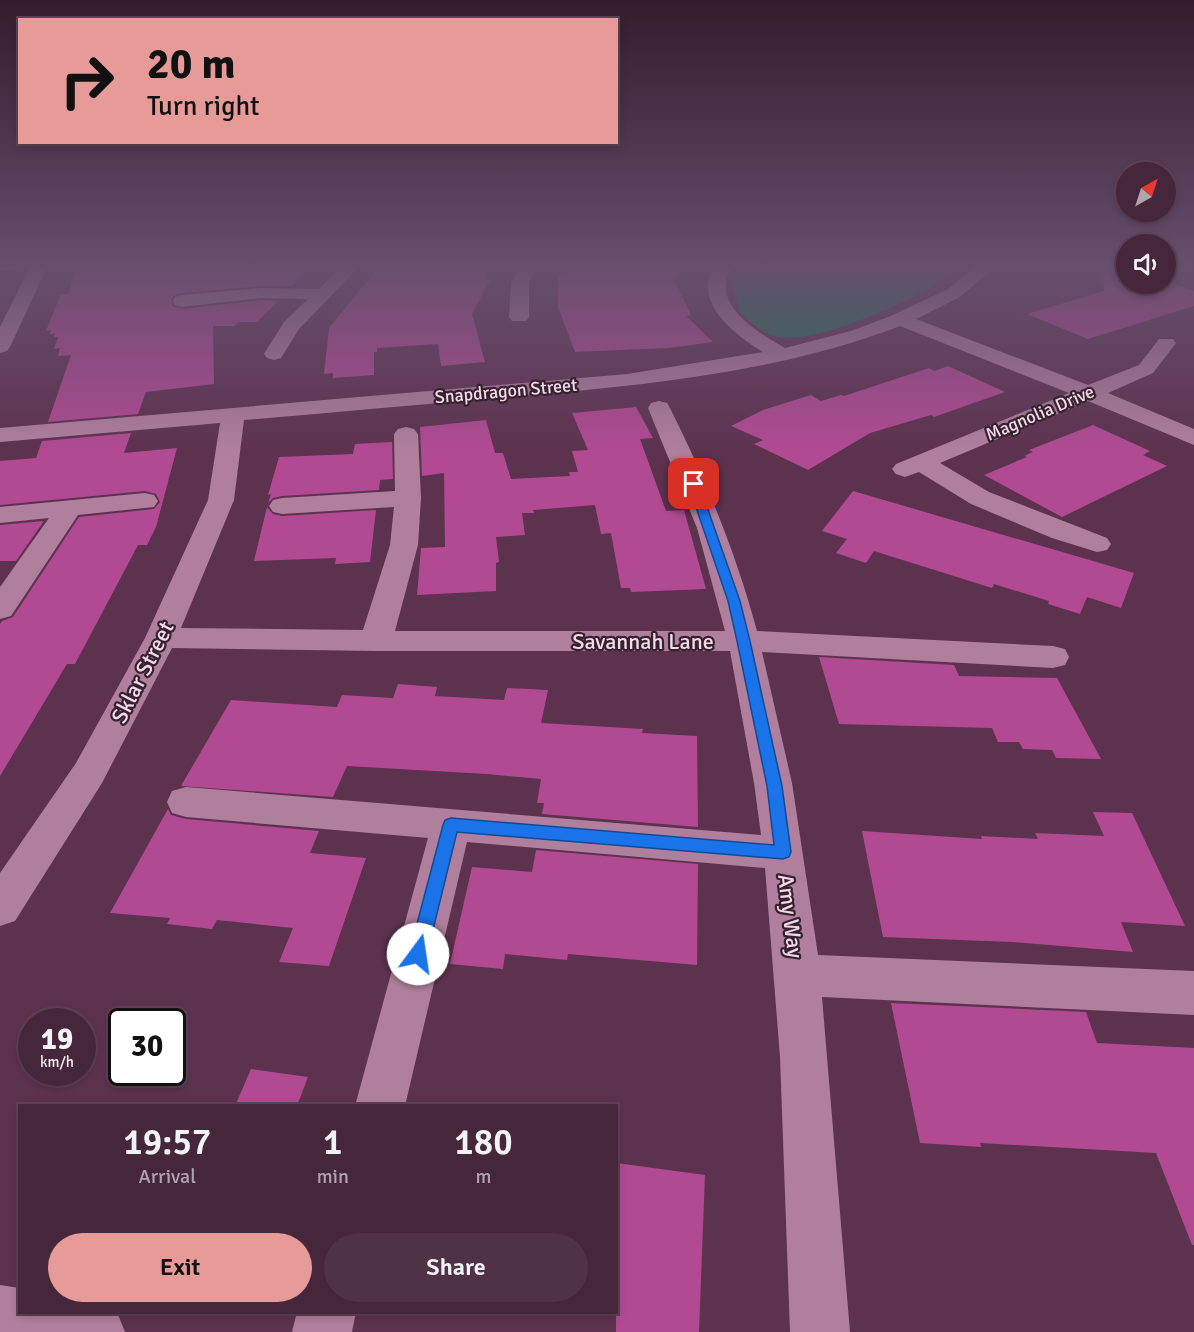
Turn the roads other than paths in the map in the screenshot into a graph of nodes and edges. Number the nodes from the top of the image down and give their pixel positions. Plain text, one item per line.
1 (290, 327) edge
2 (740, 327) edge
3 (879, 327) edge
4 (921, 327) edge
5 (4, 329) edge
6 (1166, 343) dead end
7 (0, 347) edge
8 (274, 354) dead end
9 (782, 355) junction
10 (1089, 393) junction
11 (659, 408) dead end
12 (232, 415) junction
13 (406, 434) dead end
14 (0, 435) edge
15 (1194, 438) edge
16 (408, 498) junction
17 (145, 501) dead end
18 (282, 506) dead end
19 (70, 508) junction
20 (0, 515) edge
21 (1097, 544) dead end
22 (0, 609) edge
23 (161, 638) junction
24 (376, 641) junction
25 (744, 641) junction
26 (1053, 657) dead end
27 (186, 802) dead end
28 (451, 825) junction
29 (783, 852) junction
30 (0, 908) edge
31 (798, 975) junction
32 (1194, 993) edge
33 (381, 1104) edge
34 (0, 1314) edge
35 (326, 1314) edge
36 (95, 1332) edge
37 (322, 1332) edge
38 (820, 1332) edge

1 - 8 street
2 - 9 street
3 - 9 street, Snapdragon Street
4 - 10 street
5 - 7 street
6 - 10 street, Magnolia Drive
9 - 12 street, Snapdragon Street
10 - 15 street
10 - 21 street, Magnolia Drive
11 - 25 street, Amy Way
12 - 14 street, Snapdragon Street
12 - 23 street, Sklar Street
13 - 16 street
16 - 18 street
16 - 24 street
17 - 19 street
19 - 20 street
19 - 22 street
23 - 24 street, Savannah Lane
23 - 30 street, Sklar Street
24 - 25 street, Savannah Lane
25 - 26 street, Savannah Lane
25 - 29 street, Amy Way
27 - 28 street
28 - 29 street
28 - 33 street
29 - 31 street, Amy Way
31 - 32 street, Amy Way
31 - 38 street, Amy Way
34 - 36 street
35 - 37 street

